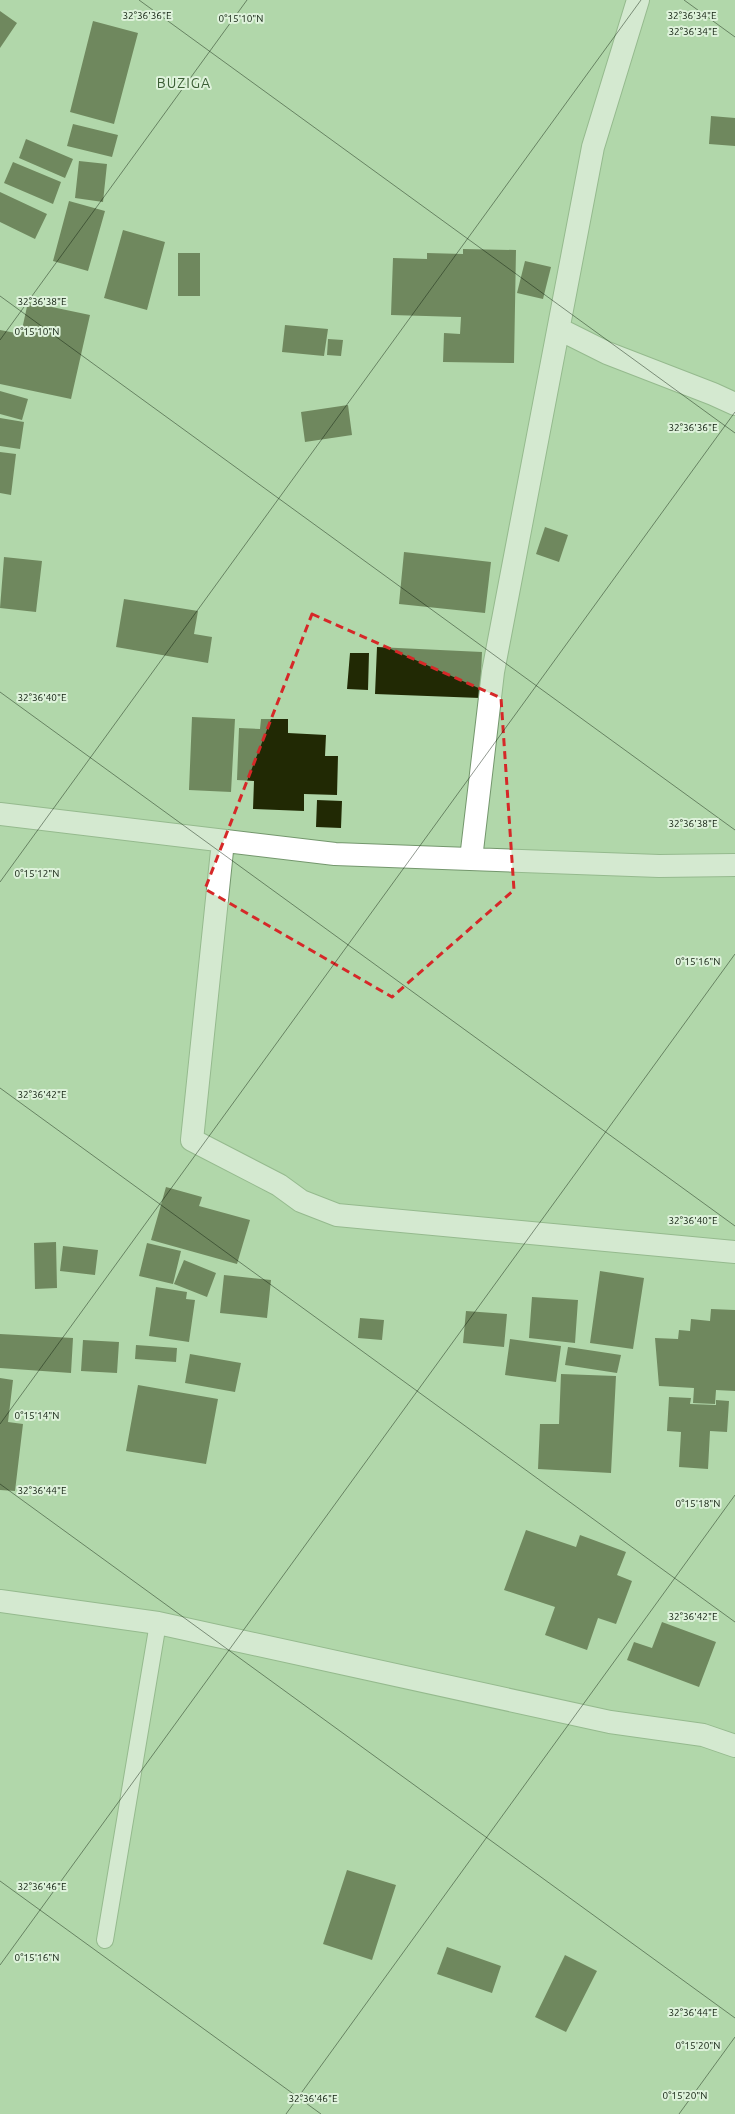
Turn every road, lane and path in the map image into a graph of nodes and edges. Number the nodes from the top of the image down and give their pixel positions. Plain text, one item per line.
1 (638, 0) edge
2 (559, 329) junction
3 (735, 404) edge
4 (0, 814) edge
5 (223, 841) junction
6 (470, 859) junction
7 (735, 865) edge
8 (735, 1252) edge
9 (0, 1601) edge
10 (158, 1623) junction
11 (735, 1746) edge
12 (105, 1940) dead end

1 - 2 street
2 - 3 street
2 - 6 street
4 - 5 street
5 - 6 street
5 - 8 street
6 - 7 street
9 - 10 street
10 - 11 street
10 - 12 lane

